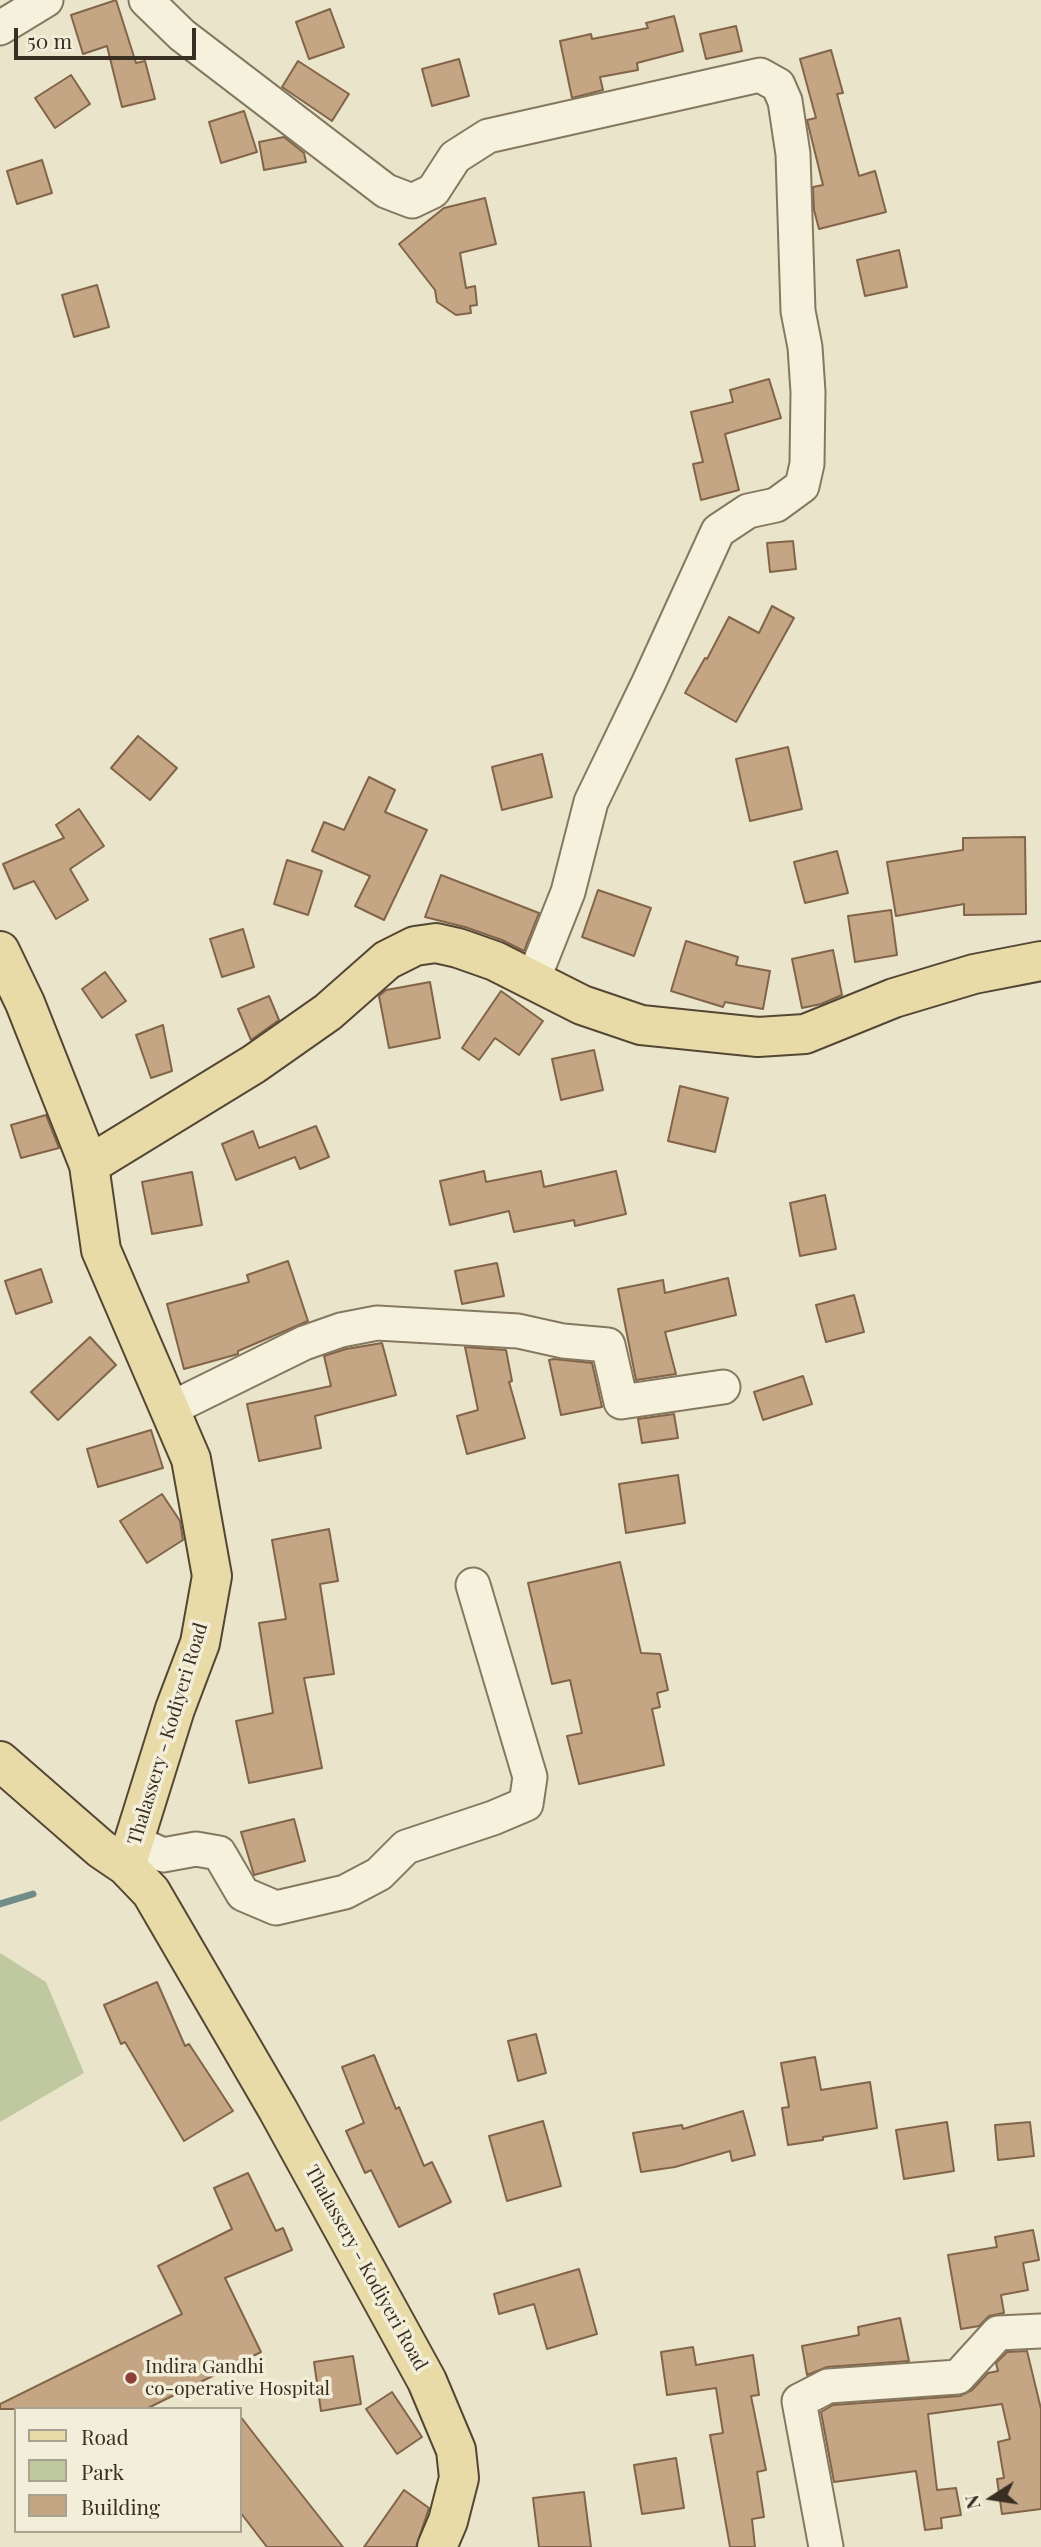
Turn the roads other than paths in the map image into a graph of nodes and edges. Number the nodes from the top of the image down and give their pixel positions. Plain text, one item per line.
1 (46, 0) edge
2 (146, 0) edge
3 (0, 28) edge
4 (0, 950) edge
5 (1041, 961) edge
6 (533, 981) junction
7 (89, 1165) junction
8 (723, 1387) dead end
9 (170, 1409) junction
10 (473, 1585) dead end
11 (0, 1761) edge
12 (130, 1854) junction
13 (1041, 2331) edge
14 (437, 2547) edge
15 (826, 2547) edge

1 - 3 street
2 - 6 street
4 - 7 main road, Thalassery - Kodiyeri Road
5 - 6 main road
6 - 7 main road
7 - 9 main road, Thalassery - Kodiyeri Road
8 - 9 street
9 - 12 main road, Thalassery - Kodiyeri Road
10 - 12 street
11 - 12 main road
12 - 14 main road, Thalassery - Kodiyeri Road
13 - 15 street

